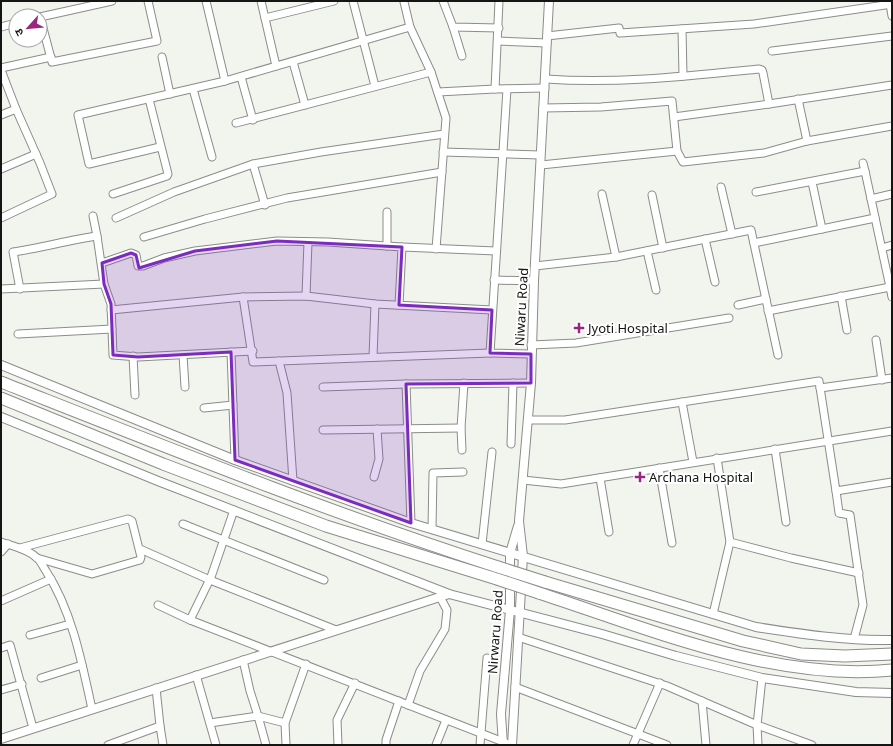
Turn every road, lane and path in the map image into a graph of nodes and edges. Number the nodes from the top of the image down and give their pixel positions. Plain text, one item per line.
1 (108, 1) edge
2 (148, 1) edge
3 (206, 1) edge
4 (261, 1) edge
5 (334, 1) edge
6 (353, 1) edge
7 (443, 1) edge
8 (499, 1) edge
9 (549, 1) edge
10 (404, 2) edge
11 (891, 4) edge
12 (48, 15) edge
13 (892, 16) edge
14 (265, 18) junction
15 (410, 27) junction
16 (453, 27) junction
17 (499, 28) junction
18 (682, 29) junction
19 (892, 36) edge
20 (547, 39) junction
21 (364, 41) junction
22 (498, 41) junction
23 (48, 46) edge
24 (772, 51) dead end
25 (462, 56) dead end
26 (51, 57) junction
27 (162, 57) dead end
28 (293, 62) junction
29 (276, 66) junction
30 (1, 69) edge
31 (430, 72) junction
32 (684, 76) junction
33 (241, 77) junction
34 (225, 81) junction
35 (545, 83) junction
36 (892, 85) edge
37 (375, 86) junction
38 (193, 88) junction
39 (495, 89) junction
40 (507, 89) junction
41 (438, 92) junction
42 (170, 94) junction
43 (149, 99) junction
44 (798, 99) junction
45 (769, 104) junction
46 (305, 105) junction
47 (543, 108) junction
48 (16, 109) junction
49 (1, 115) edge
50 (674, 117) junction
51 (253, 120) junction
52 (236, 123) dead end
53 (892, 126) edge
54 (444, 134) junction
55 (807, 141) junction
56 (160, 147) junction
57 (677, 151) junction
58 (443, 152) junction
59 (36, 154) junction
60 (503, 154) junction
61 (540, 155) junction
62 (212, 157) dead end
63 (863, 163) dead end
64 (254, 164) junction
65 (541, 165) junction
66 (1, 169) edge
67 (865, 171) junction
68 (442, 172) junction
69 (812, 182) junction
70 (722, 187) dead end
71 (756, 192) dead end
72 (113, 194) dead end
73 (602, 194) dead end
74 (892, 194) edge
75 (652, 195) dead end
76 (871, 199) junction
77 (265, 204) junction
78 (387, 212) dead end
79 (93, 216) dead end
80 (1, 218) edge
81 (116, 218) dead end
82 (875, 218) junction
83 (822, 229) junction
84 (732, 234) junction
85 (97, 236) junction
86 (144, 237) dead end
87 (705, 239) junction
88 (308, 242) junction
89 (754, 243) junction
90 (892, 245) edge
91 (387, 246) junction
92 (402, 247) junction
93 (663, 248) junction
94 (882, 248) junction
95 (436, 249) junction
96 (496, 251) junction
97 (647, 251) junction
98 (616, 257) junction
99 (102, 263) junction
100 (535, 266) junction
101 (494, 280) junction
102 (534, 281) junction
103 (714, 282) dead end
104 (104, 284) junction
105 (890, 287) junction
106 (1, 289) edge
107 (20, 289) junction
108 (656, 290) dead end
109 (306, 296) junction
110 (841, 296) junction
111 (243, 297) junction
112 (892, 297) edge
113 (766, 299) junction
114 (375, 304) junction
115 (399, 305) junction
116 (738, 305) dead end
117 (111, 310) junction
118 (492, 310) junction
119 (768, 311) junction
120 (729, 318) dead end
121 (112, 329) junction
122 (848, 330) dead end
123 (18, 334) dead end
124 (876, 340) dead end
125 (531, 345) junction
126 (253, 351) junction
127 (231, 352) junction
128 (490, 354) junction
129 (530, 354) junction
130 (183, 355) junction
131 (133, 356) junction
132 (778, 356) dead end
133 (373, 357) junction
134 (279, 361) junction
135 (1, 365) edge
136 (892, 378) edge
137 (882, 380) junction
138 (1, 382) edge
139 (464, 383) junction
140 (513, 383) junction
141 (531, 383) junction
142 (406, 384) junction
143 (185, 387) dead end
144 (323, 387) dead end
145 (820, 388) junction
146 (136, 395) dead end
147 (1, 398) edge
148 (682, 402) junction
149 (233, 405) junction
150 (204, 408) dead end
151 (1, 417) edge
152 (528, 420) junction
153 (407, 428) junction
154 (461, 428) junction
155 (377, 429) junction
156 (323, 430) dead end
157 (892, 431) edge
158 (827, 441) junction
159 (511, 444) dead end
160 (775, 449) junction
161 (462, 450) dead end
162 (492, 452) dead end
163 (717, 458) junction
164 (235, 460) junction
165 (693, 462) junction
166 (659, 468) junction
167 (463, 472) dead end
168 (374, 477) dead end
169 (600, 478) junction
170 (523, 480) junction
171 (293, 481) junction
172 (892, 482) edge
173 (836, 491) junction
174 (234, 510) junction
175 (519, 522) junction
176 (786, 522) dead end
177 (411, 523) junction
178 (183, 524) dead end
179 (432, 529) junction
180 (609, 532) dead end
181 (224, 541) junction
182 (730, 542) junction
183 (5, 543) edge
184 (672, 543) dead end
185 (482, 544) junction
186 (20, 548) junction
187 (140, 549) junction
188 (1, 552) edge
189 (510, 552) junction
190 (523, 556) junction
191 (37, 558) junction
192 (859, 573) junction
193 (51, 579) junction
194 (210, 580) junction
195 (324, 580) dead end
196 (449, 594) junction
197 (440, 597) junction
198 (1, 601) edge
199 (158, 605) dead end
200 (510, 610) junction
201 (520, 614) junction
202 (713, 614) junction
203 (190, 620) junction
204 (70, 624) junction
205 (336, 630) junction
206 (30, 635) dead end
207 (518, 637) junction
208 (854, 639) junction
209 (892, 640) edge
210 (1, 648) edge
211 (272, 651) junction
212 (892, 654) edge
213 (487, 658) dead end
214 (243, 660) junction
215 (306, 664) junction
216 (82, 665) junction
217 (892, 670) edge
218 (196, 675) junction
219 (41, 678) dead end
220 (762, 678) junction
221 (354, 683) junction
222 (660, 683) junction
223 (22, 684) junction
224 (515, 687) junction
225 (156, 688) junction
226 (1, 690) edge
227 (892, 693) edge
228 (399, 701) junction
229 (702, 701) junction
230 (408, 705) junction
231 (92, 709) junction
232 (258, 716) junction
233 (446, 720) junction
234 (210, 723) junction
235 (284, 723) junction
236 (757, 725) junction
237 (160, 726) junction
238 (33, 728) junction
239 (480, 734) junction
240 (638, 734) junction
241 (1, 739) edge
242 (507, 744) edge
243 (108, 745) edge
244 (163, 745) edge
245 (216, 745) edge
246 (266, 745) edge
247 (286, 745) edge
248 (338, 745) edge
249 (386, 745) edge
250 (436, 745) edge
251 (480, 745) edge
252 (633, 745) edge
253 (667, 745) edge
254 (706, 745) edge
255 (758, 745) edge
256 (812, 745) edge

1 - 12 street
2 - 26 street
3 - 34 street
4 - 14 street
5 - 14 street
6 - 21 street
7 - 16 street
8 - 17 street
9 - 20 street, Niwaru Road
10 - 15 street
11 - 13 street
11 - 18 street
14 - 29 street
15 - 21 street
15 - 31 street
16 - 17 street
16 - 25 street
17 - 22 street
18 - 20 street
18 - 32 street
19 - 24 street
20 - 22 street
20 - 35 street, Niwaru Road
21 - 28 street
21 - 37 street
22 - 39 street
23 - 26 street
26 - 30 street
27 - 42 street
28 - 29 street
28 - 46 street
29 - 33 street
30 - 48 street
31 - 37 street
31 - 41 street
32 - 35 street
32 - 45 street
33 - 34 street
33 - 51 street
34 - 38 street
35 - 40 street
35 - 47 street, Niwaru Road
36 - 44 street
37 - 46 street
38 - 42 street
38 - 62 street
39 - 40 street
39 - 41 street
40 - 60 street
41 - 54 street
42 - 43 street
43 - 56 street
43 - 56 street
44 - 45 street
44 - 55 street
45 - 50 street
46 - 51 street
47 - 50 street
47 - 61 street, Niwaru Road
48 - 49 street
48 - 59 street
50 - 57 street
51 - 52 street
53 - 55 street
54 - 58 street
54 - 64 street
55 - 57 street
56 - 72 street
57 - 65 street
58 - 60 street
58 - 68 street
59 - 66 street
59 - 80 street
60 - 61 street
60 - 96 street
61 - 65 street, Niwaru Road
63 - 67 street
64 - 77 street
64 - 81 street
65 - 100 street, Niwaru Road
67 - 69 street
67 - 76 street
68 - 77 street
68 - 95 street
69 - 71 street
69 - 83 street
70 - 84 street
73 - 98 street
74 - 76 street
75 - 93 street
76 - 82 street
77 - 86 street
78 - 91 street
79 - 85 street
82 - 83 street
82 - 94 street
83 - 89 street
84 - 87 street
84 - 89 street
85 - 99 street
85 - 107 street
87 - 93 street
87 - 103 street
88 - 91 street
88 - 99 street
88 - 109 street
89 - 113 street
90 - 94 street
91 - 92 street
92 - 95 street
92 - 115 street
93 - 97 street
94 - 105 street
95 - 96 street
96 - 101 street
97 - 98 street
97 - 108 street
98 - 100 street
99 - 104 street
100 - 102 street, Niwaru Road
101 - 102 street
101 - 118 street
102 - 125 street, Niwaru Road
104 - 107 street
104 - 117 street
105 - 110 street
105 - 112 street
106 - 107 street
109 - 111 street
109 - 114 street
110 - 119 street
110 - 122 street
111 - 117 street
111 - 126 street
113 - 116 street
113 - 119 street
114 - 115 street
114 - 133 street
115 - 118 street
117 - 121 street
118 - 128 street
119 - 132 street
120 - 125 street
121 - 123 street
121 - 131 street
124 - 137 street
125 - 129 street, Niwaru Road
126 - 127 street
126 - 134 street
127 - 130 street
127 - 149 street
128 - 129 street
128 - 133 street
129 - 141 street, Niwaru Road
130 - 131 street
130 - 143 street
131 - 146 street
133 - 134 street
134 - 171 street
135 - 164 street
136 - 137 street
137 - 145 street
138 - 212 highway, bridge
139 - 140 street
139 - 142 street
139 - 154 street
140 - 141 street
140 - 159 street
141 - 152 street, Niwaru Road
142 - 144 street
142 - 153 street
145 - 148 street
145 - 158 street
147 - 217 highway, bridge
148 - 152 street
148 - 165 street
149 - 150 street
149 - 164 street
151 - 174 street
152 - 170 street, Niwaru Road
153 - 154 street
153 - 155 street
153 - 177 street
154 - 161 street
155 - 156 street
155 - 168 street
157 - 158 street
158 - 160 street
158 - 173 street
160 - 163 street
160 - 176 street
162 - 185 street
163 - 165 street
163 - 182 street
164 - 171 street
165 - 166 street
166 - 169 street
166 - 184 street
167 - 179 street
169 - 170 street
169 - 180 street
170 - 175 street, Niwaru Road
171 - 177 street
172 - 173 street
173 - 192 street
174 - 181 street
174 - 196 street
175 - 189 street, Nirwaru Road
175 - 190 street, Niwaru Road
177 - 179 street
178 - 181 street
179 - 185 street
181 - 194 street
181 - 195 street
182 - 192 street
182 - 202 street
183 - 186 street
183 - 188 street
185 - 189 street
186 - 187 street
186 - 191 street
187 - 191 street
187 - 194 street
189 - 190 street
189 - 200 street, Nirwaru Road
190 - 201 street, Niwaru Road
190 - 202 street
191 - 193 street
192 - 208 street
193 - 198 street
193 - 204 street
194 - 203 street
194 - 205 street
196 - 197 street
196 - 200 street
197 - 205 street
197 - 230 street
199 - 203 street
200 - 201 street
200 - 242 street, Nirwaru Road
201 - 207 street, Nirwaru Road
201 - 220 street
202 - 208 street
203 - 211 street
204 - 206 street
204 - 216 street
205 - 211 street
207 - 222 street
207 - 224 street, Nirwaru Road
208 - 209 street
210 - 223 street
211 - 214 street
211 - 215 street
213 - 239 street
214 - 218 street
214 - 232 street
215 - 221 street
215 - 235 street
216 - 219 street
216 - 231 street
218 - 225 street
218 - 234 street
220 - 227 street
220 - 236 street
221 - 228 street
221 - 248 street
222 - 229 street
222 - 240 street
223 - 226 street
223 - 238 street
224 - 240 street
224 - 242 street, Nirwaru Road
225 - 231 street
225 - 237 street
228 - 230 street
228 - 249 street
229 - 236 street
229 - 254 street
230 - 233 street
231 - 238 street
232 - 234 street
232 - 235 street
232 - 246 street
233 - 239 street
233 - 250 street
234 - 245 street
235 - 247 street
236 - 255 street
236 - 256 street
237 - 243 street
237 - 244 street
238 - 241 street
239 - 242 street
239 - 251 street
240 - 252 street
240 - 253 street

